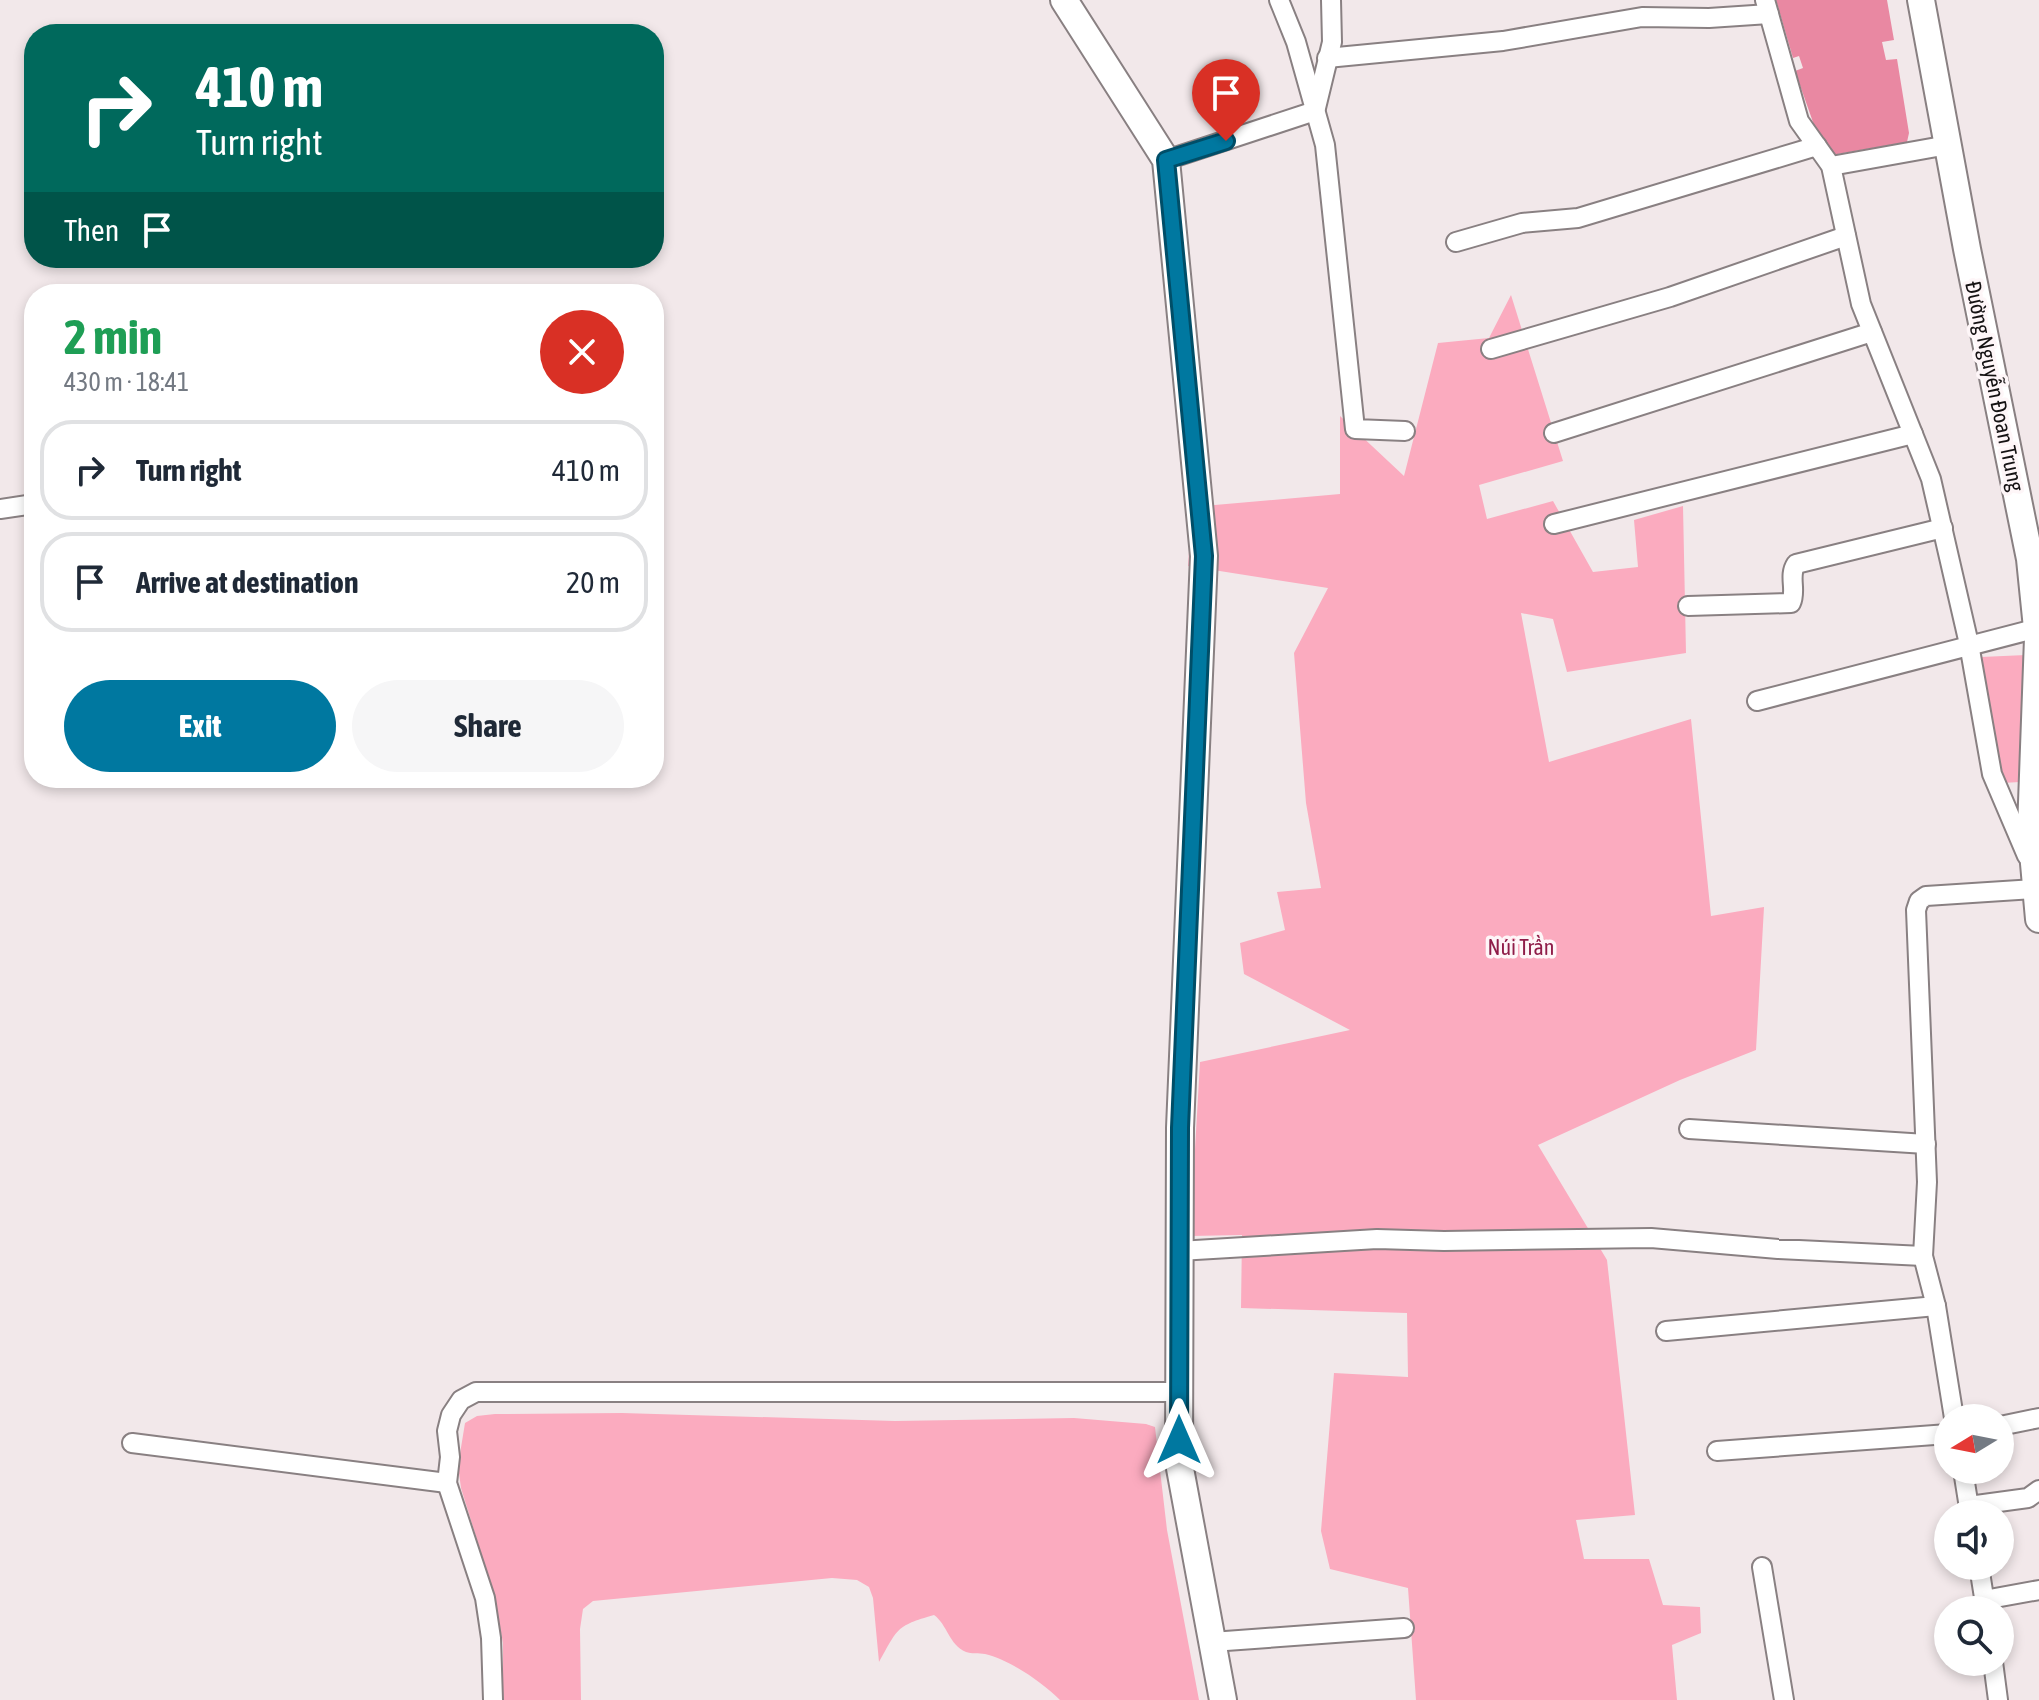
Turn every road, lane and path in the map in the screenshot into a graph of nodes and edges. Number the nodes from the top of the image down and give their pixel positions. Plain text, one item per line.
1 (1279, 0) edge
2 (1331, 0) edge
3 (1921, 0) edge
4 (1070, 1) edge
5 (1767, 7) edge
6 (1640, 8) edge
7 (1327, 58) junction
8 (1315, 111) junction
9 (1948, 145) junction
10 (1817, 146) junction
11 (1166, 160) junction
12 (1831, 166) junction
13 (1846, 236) junction
14 (1456, 242) dead end
15 (1872, 332) junction
16 (1491, 349) dead end
17 (1405, 431) dead end
18 (1554, 433) dead end
19 (1913, 434) junction
20 (24, 505) edge
21 (0, 509) edge
22 (1554, 524) dead end
23 (1943, 528) junction
24 (1688, 606) dead end
25 (2038, 628) edge
26 (1969, 644) junction
27 (1757, 701) dead end
28 (2034, 880) junction
29 (2039, 919) edge
30 (1689, 1129) dead end
31 (1926, 1144) junction
32 (1179, 1251) junction
33 (1923, 1256) junction
34 (1936, 1306) junction
35 (1666, 1331) dead end
36 (1179, 1392) junction
37 (1952, 1404) edge
38 (2039, 1418) edge
39 (2014, 1423) edge
40 (1934, 1435) edge
41 (132, 1443) dead end
42 (1717, 1451) dead end
43 (447, 1483) junction
44 (2039, 1490) edge
45 (2014, 1501) edge
46 (1762, 1567) dead end
47 (2039, 1590) edge
48 (2014, 1597) edge
49 (1404, 1628) dead end
50 (1212, 1642) junction
51 (1995, 1676) edge
52 (493, 1700) edge
53 (1223, 1700) edge
54 (1784, 1700) edge
55 (1998, 1700) edge

1 - 8 street
2 - 7 street
3 - 9 street, Đường Nguyễn Đoan Trung
4 - 11 street
5 - 6 street
5 - 10 street
6 - 7 street
7 - 8 street
8 - 11 street
8 - 17 street
9 - 12 street
9 - 25 street, Đường Nguyễn Đoan Trung
10 - 12 street
10 - 14 street
11 - 32 street
12 - 13 street
13 - 15 street
13 - 16 street
15 - 18 street
15 - 19 street
19 - 22 street
19 - 23 street
20 - 21 street
23 - 24 street
23 - 26 street
25 - 26 street
25 - 28 street, Đường Nguyễn Đoan Trung
26 - 27 street
26 - 28 street
28 - 29 street, Đường Nguyễn Đoan Trung
28 - 31 street
30 - 31 street
31 - 33 street
32 - 33 street
32 - 36 street
33 - 34 street
34 - 35 street
34 - 37 street
36 - 43 street
36 - 50 street
38 - 39 street
40 - 42 street
41 - 43 street
43 - 52 street
44 - 45 street
46 - 54 street
47 - 48 street
49 - 50 street
50 - 53 street
51 - 55 street

